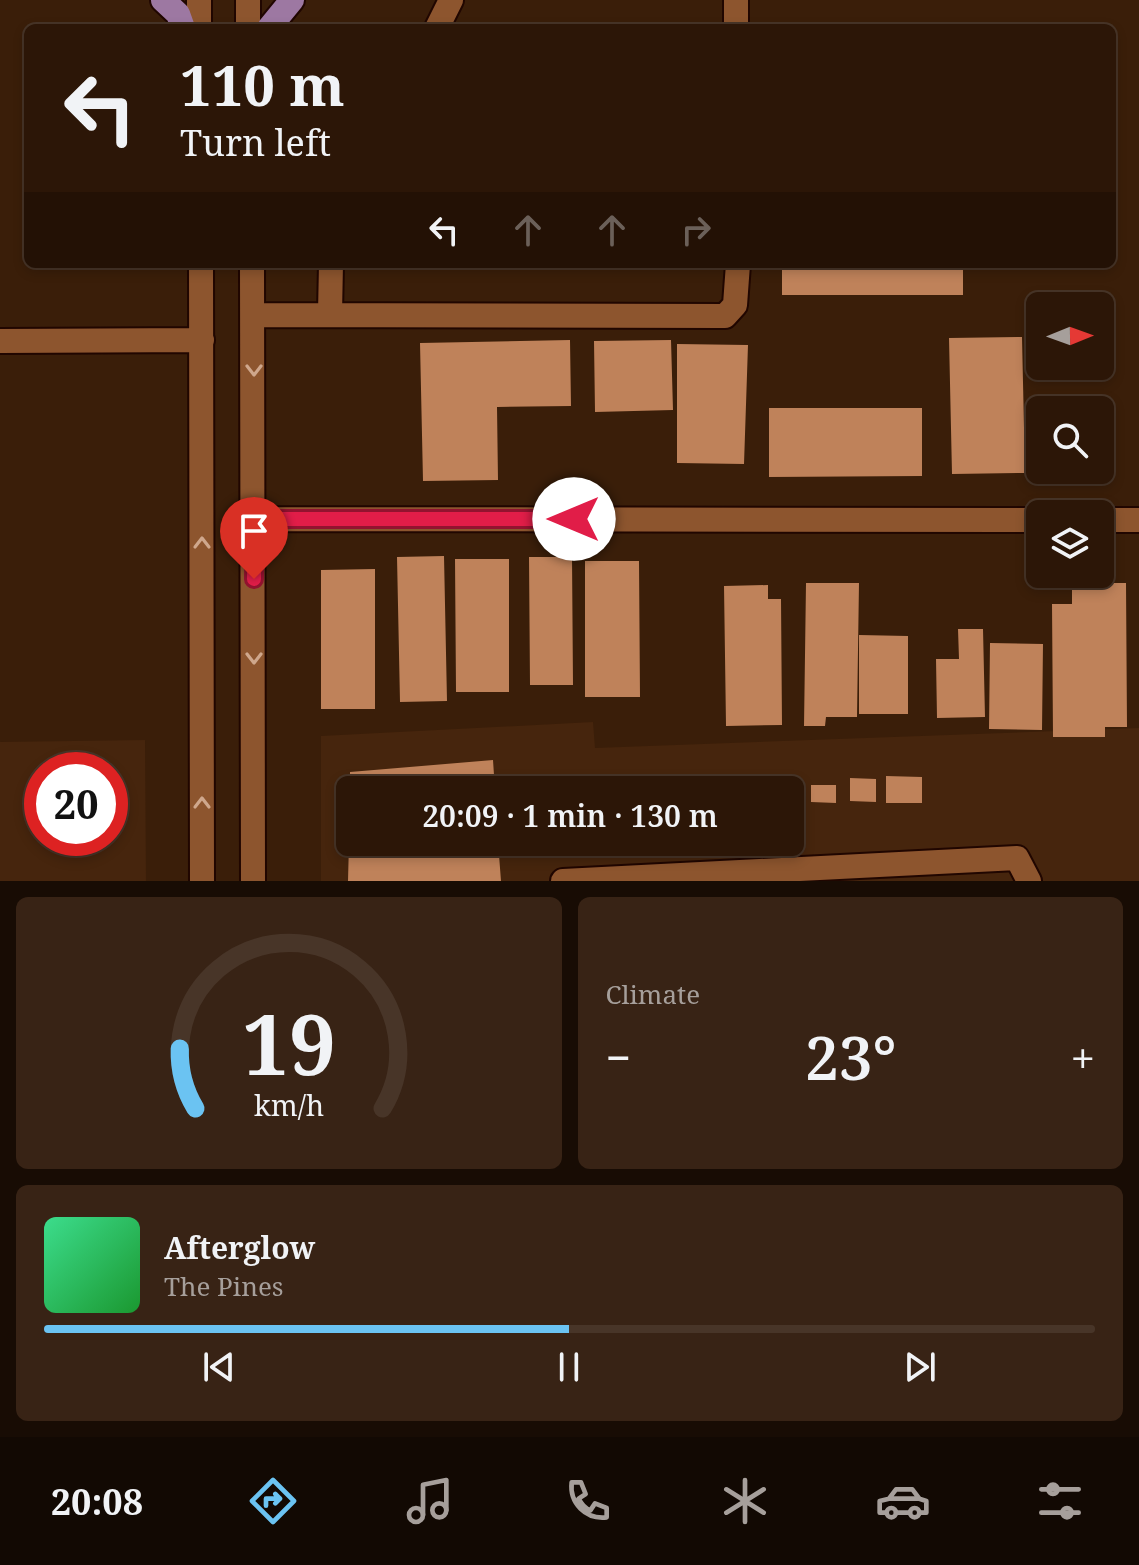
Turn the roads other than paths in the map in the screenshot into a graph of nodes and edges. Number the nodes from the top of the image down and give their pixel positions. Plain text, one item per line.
1 (163, 0) edge
2 (199, 0) edge
3 (248, 0) edge
4 (292, 0) edge
5 (451, 0) edge
6 (736, 0) edge
7 (182, 24) edge
8 (199, 24) edge
9 (248, 24) edge
10 (272, 24) edge
11 (439, 24) edge
12 (736, 24) edge
13 (201, 268) edge
14 (252, 268) edge
15 (331, 268) edge
16 (738, 268) edge
17 (330, 313) junction
18 (253, 315) junction
19 (202, 340) junction
20 (0, 341) edge
21 (255, 519) junction
22 (1026, 520) edge
23 (1114, 520) edge
24 (1139, 520) edge
25 (202, 881) edge
26 (253, 881) edge
27 (563, 881) edge
28 (1029, 881) edge

1 - 7 main road
2 - 8 street
3 - 9 street
4 - 10 main road
5 - 11 street
6 - 12 street
13 - 19 street
14 - 18 street
15 - 17 street
16 - 17 street
17 - 18 street
18 -> 21 street
19 - 20 street
25 -> 19 street
21 - 22 street
21 -> 26 street
23 - 24 street
27 - 28 street

